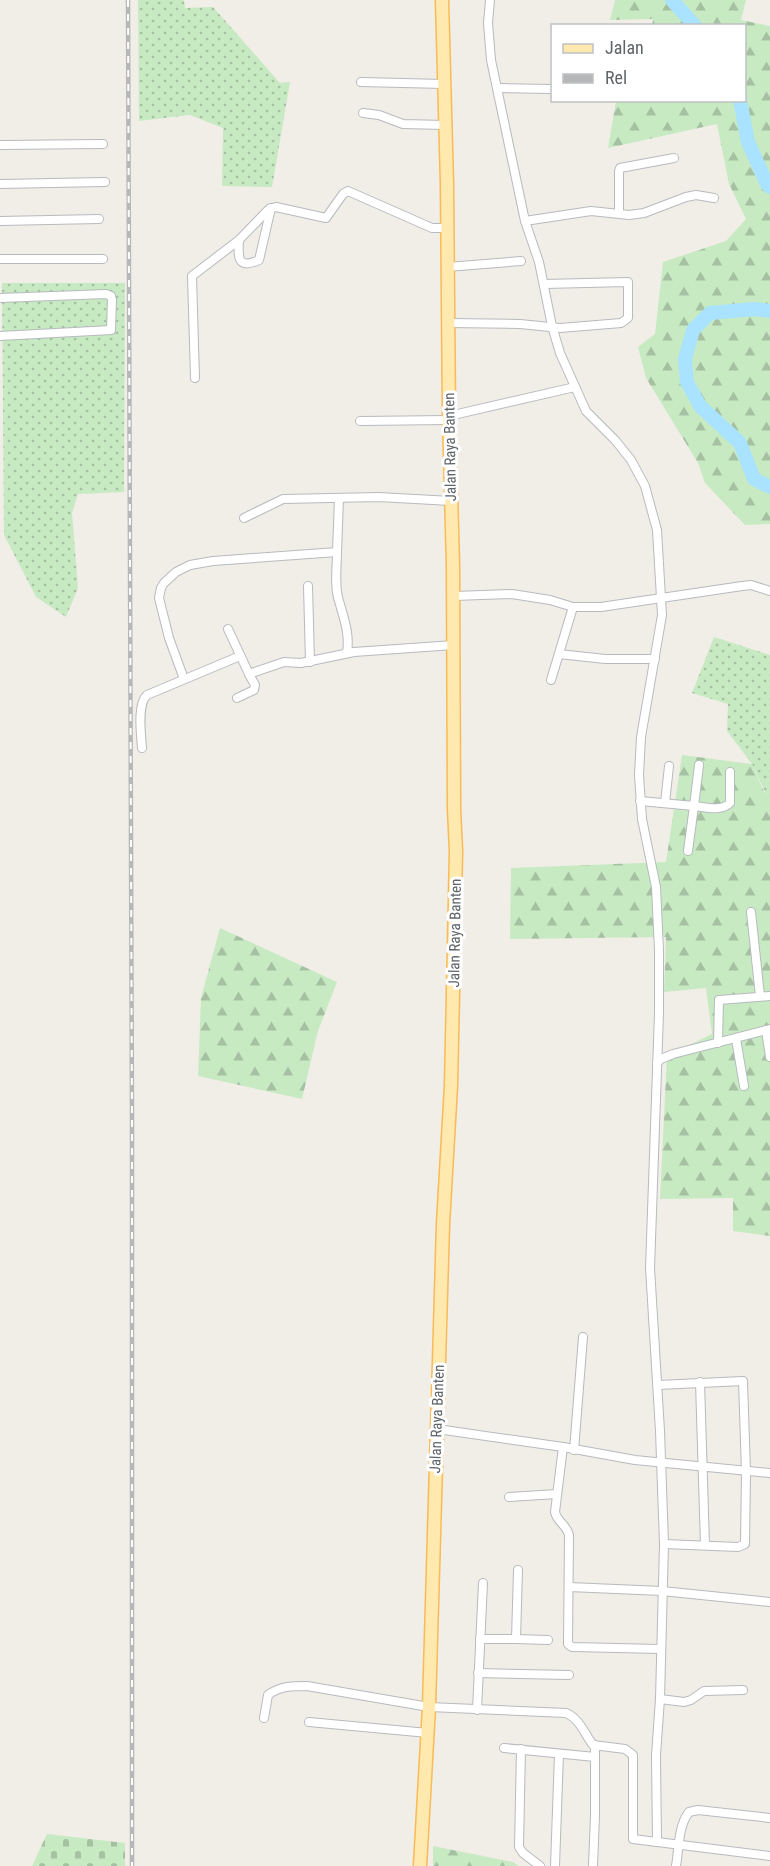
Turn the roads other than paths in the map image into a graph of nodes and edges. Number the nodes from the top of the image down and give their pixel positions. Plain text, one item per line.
1 (442, 0) edge
2 (489, 0) edge
3 (362, 82) dead end
4 (444, 84) junction
5 (498, 88) junction
6 (551, 89) edge
7 (363, 113) dead end
8 (445, 125) junction
9 (103, 144) dead end
10 (0, 145) edge
11 (674, 158) dead end
12 (105, 182) dead end
13 (0, 184) edge
14 (714, 198) dead end
15 (271, 208) junction
16 (619, 213) junction
17 (99, 219) dead end
18 (0, 221) edge
19 (525, 221) junction
20 (447, 228) junction
21 (239, 240) junction
22 (0, 259) edge
23 (103, 259) dead end
24 (521, 261) dead end
25 (447, 267) junction
26 (544, 284) junction
27 (0, 298) edge
28 (448, 323) junction
29 (552, 326) junction
30 (0, 336) edge
31 (195, 378) dead end
32 (575, 387) junction
33 (449, 418) junction
34 (360, 421) dead end
35 (339, 498) junction
36 (451, 501) junction
37 (244, 518) dead end
38 (337, 552) junction
39 (308, 586) dead end
40 (770, 591) edge
41 (454, 596) junction
42 (661, 598) junction
43 (573, 607) junction
44 (228, 629) dead end
45 (454, 645) junction
46 (347, 653) junction
47 (559, 654) junction
48 (240, 656) junction
49 (655, 659) junction
50 (310, 662) junction
51 (249, 674) junction
52 (184, 679) junction
53 (551, 680) dead end
54 (237, 698) dead end
55 (142, 748) dead end
56 (699, 765) dead end
57 (669, 766) dead end
58 (730, 772) dead end
59 (640, 801) junction
60 (665, 803) junction
61 (694, 806) junction
62 (688, 851) dead end
63 (751, 912) dead end
64 (760, 996) junction
65 (770, 996) edge
66 (768, 1030) edge
67 (736, 1039) junction
68 (718, 1043) junction
69 (770, 1057) edge
70 (657, 1063) junction
71 (744, 1086) dead end
72 (583, 1337) dead end
73 (700, 1382) junction
74 (658, 1385) junction
75 (437, 1429) junction
76 (563, 1447) junction
77 (574, 1450) junction
78 (661, 1463) junction
79 (704, 1466) junction
80 (746, 1472) junction
81 (770, 1473) edge
82 (557, 1494) junction
83 (509, 1497) dead end
84 (664, 1544) junction
85 (705, 1545) junction
86 (518, 1570) dead end
87 (483, 1583) dead end
88 (569, 1587) junction
89 (662, 1591) junction
90 (770, 1602) edge
91 (480, 1639) junction
92 (516, 1639) junction
93 (548, 1640) dead end
94 (661, 1649) junction
95 (478, 1673) junction
96 (569, 1675) dead end
97 (743, 1690) dead end
98 (660, 1699) junction
99 (429, 1707) junction
100 (477, 1710) junction
101 (264, 1718) dead end
102 (309, 1722) dead end
103 (428, 1733) junction
104 (595, 1745) junction
105 (504, 1748) dead end
106 (521, 1749) junction
107 (559, 1754) junction
108 (595, 1757) junction
109 (770, 1818) edge
110 (657, 1842) junction
111 (679, 1845) junction
112 (770, 1856) edge
113 (420, 1866) edge
114 (540, 1866) edge
115 (555, 1866) edge
116 (593, 1866) edge
117 (676, 1866) edge

1 - 4 main road, Jalan Raya Banten
2 - 5 street
3 - 4 street
4 - 8 main road, Jalan Raya Banten
5 - 6 street
5 - 19 street
7 - 8 street
8 - 20 main road, Jalan Raya Banten
9 - 10 street
11 - 16 street
12 - 13 street
14 - 16 street
15 - 20 street
15 - 21 street
15 - 21 street
16 - 19 street
17 - 18 street
19 - 26 street
20 - 25 main road, Jalan Raya Banten
21 - 31 street
22 - 23 street
24 - 25 street
25 - 28 main road, Jalan Raya Banten
26 - 29 street
26 - 29 street
27 - 30 street
28 - 29 street
28 - 33 main road, Jalan Raya Banten
29 - 32 street
32 - 33 street
32 - 42 street
33 - 34 street
33 - 36 main road, Jalan Raya Banten
35 - 36 street
35 - 37 street
35 - 38 street
36 - 41 main road, Jalan Raya Banten
38 - 46 street
38 - 52 street
39 - 50 street
40 - 42 street
41 - 43 street
41 - 45 main road, Jalan Raya Banten
42 - 43 street
42 - 49 street
43 - 47 street
44 - 48 street
45 - 46 street
45 - 75 main road, Jalan Raya Banten
46 - 50 street
47 - 49 street
47 - 53 street
48 - 51 street
48 - 52 street
49 - 59 street
50 - 51 street
51 - 54 street
52 - 55 street
56 - 61 street
57 - 60 street
58 - 61 street
59 - 60 street
59 - 70 street
60 - 61 street
61 - 62 street
63 - 64 street
64 - 65 street
64 - 68 street
66 - 67 street
66 - 69 street
67 - 68 street
67 - 71 street
68 - 70 street
70 - 74 street
72 - 77 street
73 - 74 street
73 - 79 street
73 - 80 street
74 - 78 street
75 - 76 street
75 - 99 main road, Jalan Raya Banten
76 - 77 street
76 - 82 street
77 - 78 street
78 - 79 street
78 - 84 street
79 - 80 street
79 - 85 street
80 - 81 street
80 - 85 street
82 - 83 street
82 - 88 street
84 - 85 street
84 - 89 street
86 - 92 street
87 - 91 street
88 - 89 street
88 - 94 street
89 - 90 street
89 - 94 street
91 - 92 street
91 - 95 street
92 - 93 street
94 - 98 street
95 - 96 street
95 - 100 street
97 - 98 street
98 - 110 street
99 - 100 street
99 - 101 street
99 - 103 main road, Jalan Raya Banten
100 - 104 street
102 - 103 street
103 - 113 main road, Jalan Raya Banten
104 - 108 street
104 - 110 street
105 - 106 street
106 - 107 street
106 - 114 street
107 - 108 street
107 - 115 street
108 - 116 street
109 - 111 street
110 - 111 street
111 - 112 street
111 - 117 street

